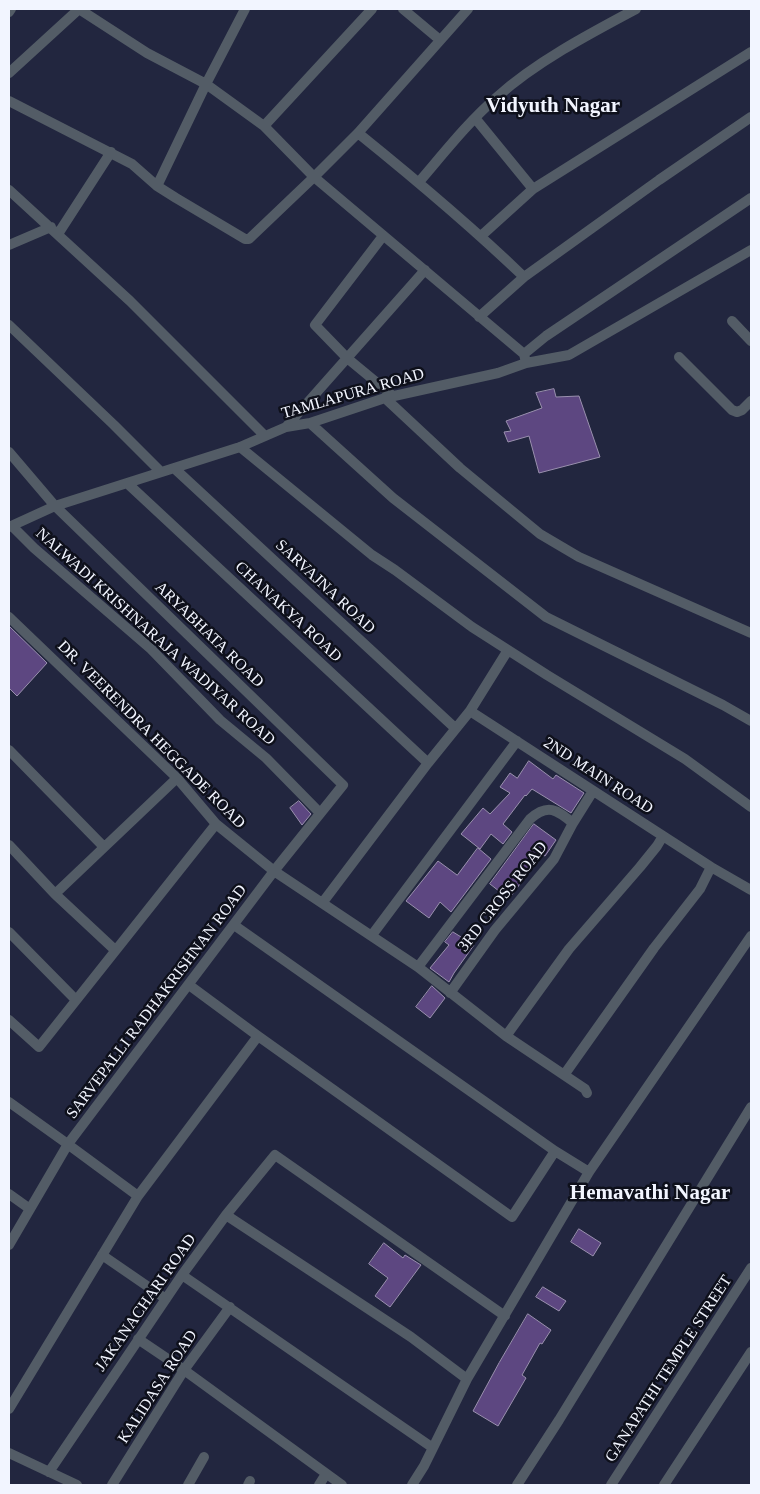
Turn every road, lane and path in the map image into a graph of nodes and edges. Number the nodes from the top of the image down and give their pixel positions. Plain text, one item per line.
1 (11, 9) edge
2 (246, 9) edge
3 (372, 9) edge
4 (403, 9) edge
5 (468, 9) edge
6 (636, 9) edge
7 (9, 12) edge
8 (440, 40) junction
9 (751, 52) edge
10 (9, 74) edge
11 (206, 84) junction
12 (9, 101) edge
13 (751, 117) edge
14 (474, 118) junction
15 (264, 126) junction
16 (358, 133) junction
17 (111, 152) junction
18 (314, 177) junction
19 (419, 182) junction
20 (157, 186) junction
21 (534, 189) junction
22 (9, 190) edge
23 (751, 198) edge
24 (54, 230) junction
25 (383, 236) junction
26 (480, 236) junction
27 (9, 245) edge
28 (751, 250) edge
29 (425, 270) junction
30 (524, 276) junction
31 (479, 318) junction
32 (732, 321) dead end
33 (9, 325) edge
34 (751, 341) edge
35 (679, 357) dead end
36 (347, 358) junction
37 (525, 358) junction
38 (389, 397) junction
39 (751, 401) edge
40 (310, 423) junction
41 (286, 427) junction
42 (265, 436) junction
43 (240, 447) junction
44 (9, 452) edge
45 (174, 468) junction
46 (160, 472) junction
47 (127, 483) junction
48 (55, 506) junction
49 (10, 527) edge
50 (9, 617) edge
51 (751, 633) edge
52 (508, 650) junction
53 (470, 711) junction
54 (751, 721) edge
55 (456, 728) junction
56 (516, 741) junction
57 (9, 750) edge
58 (428, 763) junction
59 (176, 778) junction
60 (343, 785) joint
61 (593, 791) junction
62 (751, 807) edge
63 (320, 813) junction
64 (573, 823) junction
65 (216, 824) junction
66 (663, 836) junction
67 (9, 845) edge
68 (104, 847) junction
69 (711, 867) junction
70 (274, 871) junction
71 (751, 890) edge
72 (55, 894) junction
73 (322, 902) junction
74 (234, 925) junction
75 (9, 932) edge
76 (372, 936) junction
77 (750, 940) edge
78 (115, 950) junction
79 (418, 967) junction
80 (189, 985) junction
81 (450, 993) junction
82 (76, 1000) junction
83 (9, 1020) edge
84 (258, 1036) junction
85 (506, 1036) junction
86 (564, 1075) junction
87 (587, 1094) dead end
88 (9, 1102) edge
89 (751, 1107) edge
90 (68, 1144) junction
91 (555, 1151) junction
92 (589, 1172) junction
93 (9, 1194) edge
94 (138, 1196) junction
95 (30, 1209) junction
96 (226, 1215) junction
97 (9, 1245) edge
98 (102, 1254) junction
99 (751, 1268) edge
100 (182, 1275) junction
101 (166, 1298) junction
102 (230, 1307) junction
103 (505, 1316) junction
104 (138, 1339) junction
105 (751, 1352) edge
106 (184, 1370) junction
107 (467, 1379) junction
108 (9, 1409) edge
109 (433, 1448) junction
110 (9, 1453) edge
111 (204, 1457) dead end
112 (50, 1472) junction
113 (326, 1474) junction
114 (77, 1485) edge
115 (112, 1485) edge
116 (188, 1485) edge
117 (319, 1485) edge
118 (342, 1485) edge
119 (412, 1485) edge
120 (517, 1485) edge
121 (611, 1485) edge
122 (664, 1485) edge

1 - 7 street
2 - 11 street
3 - 15 street
4 - 8 street
5 - 8 street
6 - 14 street
8 - 16 street
9 - 21 street
10 - 11 street
11 - 15 street
11 - 20 street
12 - 17 street
13 - 30 street
14 - 19 street
14 - 21 street
15 - 18 street
16 - 18 street
16 - 19 street
17 - 20 street
17 - 24 street
18 - 20 street
18 - 25 street
19 - 26 street
21 - 26 street
22 - 24 street
23 - 37 street
24 - 27 street
24 - 42 street
25 - 29 street
25 - 36 street
26 - 30 street
28 - 37 street, TAMLAPURA ROAD
29 - 31 street
29 - 36 street
30 - 31 street
31 - 37 street
32 - 34 street
33 - 46 street
35 - 39 street
36 - 38 street
36 - 41 street
37 - 38 street, TAMLAPURA ROAD
38 - 40 street, TAMLAPURA ROAD
38 - 51 street
40 - 41 street, TAMLAPURA ROAD
40 - 54 street
41 - 42 street, TAMLAPURA ROAD
42 - 43 street, TAMLAPURA ROAD
43 - 45 street, TAMLAPURA ROAD
43 - 52 street
44 - 48 street, ARYABHATA ROAD
45 - 46 street, TAMLAPURA ROAD
45 - 55 street, SARVAJNA ROAD
46 - 47 street, TAMLAPURA ROAD
47 - 48 street, TAMLAPURA ROAD
47 - 58 street, CHANAKYA ROAD
48 - 49 street, TAMLAPURA ROAD
48 - 60 street, ARYABHATA ROAD
49 - 63 street, NALWADI KRISHNARAJA WADIYAR ROAD
50 - 59 street, DR. VEERENDRA HEGGADE ROAD
52 - 53 street
52 - 62 street
53 - 55 street
53 - 56 street, 2ND MAIN ROAD
55 - 58 street
56 - 61 street, 2ND MAIN ROAD
56 - 76 street
57 - 68 street
58 - 73 street
59 - 65 street, DR. VEERENDRA HEGGADE ROAD
59 - 68 street
60 - 63 street, SARVEPALLI RADHAKRISHNAN ROAD
61 - 64 street, 3RD CROSS ROAD
61 - 66 street, 2ND MAIN ROAD
63 - 70 street, SARVEPALLI RADHAKRISHNAN ROAD
64 - 79 street
64 - 81 street, 3RD CROSS ROAD
65 - 70 street, DR. VEERENDRA HEGGADE ROAD
65 - 78 street
66 - 69 street, 2ND MAIN ROAD
66 - 85 street
67 - 72 street
68 - 72 street
69 - 71 street, 2ND MAIN ROAD
69 - 86 street
70 - 73 street, DR. VEERENDRA HEGGADE ROAD
70 - 74 street, SARVEPALLI RADHAKRISHNAN ROAD
72 - 78 street
73 - 76 street, DR. VEERENDRA HEGGADE ROAD
74 - 80 street, SARVEPALLI RADHAKRISHNAN ROAD
74 - 91 street
75 - 82 street
76 - 79 street, DR. VEERENDRA HEGGADE ROAD
77 - 92 street
78 - 82 street
79 - 81 street, DR. VEERENDRA HEGGADE ROAD
80 - 84 street
80 - 90 street, SARVEPALLI RADHAKRISHNAN ROAD
81 - 85 street, DR. VEERENDRA HEGGADE ROAD
82 - 83 street
84 - 91 street
84 - 94 street
85 - 86 street, DR. VEERENDRA HEGGADE ROAD
86 - 87 street, DR. VEERENDRA HEGGADE ROAD
88 - 90 street
89 - 120 street
90 - 94 street
90 - 95 street, SARVEPALLI RADHAKRISHNAN ROAD
91 - 92 street
92 - 103 street
93 - 95 street
94 - 98 street
95 - 97 street, SARVEPALLI RADHAKRISHNAN ROAD
96 - 100 street, JAKANACHARI ROAD
96 - 103 street, JAKANACHARI ROAD
96 - 107 street
98 - 101 street
98 - 108 street
99 - 121 street, GANAPATHI TEMPLE STREET
100 - 101 street, JAKANACHARI ROAD
100 - 102 street
101 - 104 street, JAKANACHARI ROAD
102 - 106 street, KALIDASA ROAD
102 - 109 street
103 - 107 street
104 - 106 street
104 - 112 street, JAKANACHARI ROAD
105 - 122 street
106 - 113 street
106 - 115 street, KALIDASA ROAD
107 - 109 street
109 - 119 street
110 - 112 street
111 - 116 street
112 - 114 street
113 - 117 street
113 - 118 street

